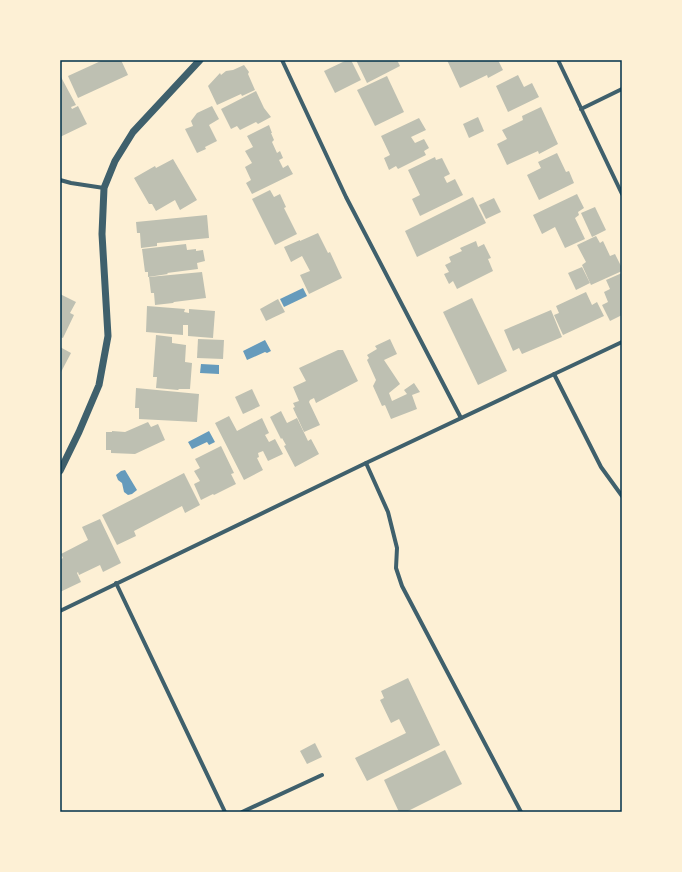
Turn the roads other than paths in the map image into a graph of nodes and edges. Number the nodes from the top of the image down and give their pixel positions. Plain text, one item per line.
1 (200, 60) edge
2 (282, 60) edge
3 (558, 60) edge
4 (622, 89) edge
5 (581, 109) junction
6 (60, 180) edge
7 (104, 188) junction
8 (622, 194) edge
9 (622, 342) edge
10 (554, 374) junction
11 (461, 418) junction
12 (366, 463) junction
13 (60, 471) edge
14 (622, 496) edge
15 (116, 583) junction
16 (60, 610) edge
17 (322, 775) dead end
18 (226, 812) edge
19 (242, 812) edge
20 (521, 812) edge

1 - 7 street
2 - 11 street
3 - 5 street
4 - 5 street
5 - 8 street
6 - 7 street
7 - 13 street
9 - 10 street
10 - 11 street
10 - 14 street
11 - 12 street
12 - 15 street
12 - 20 street
15 - 16 street
15 - 18 street
17 - 19 street

